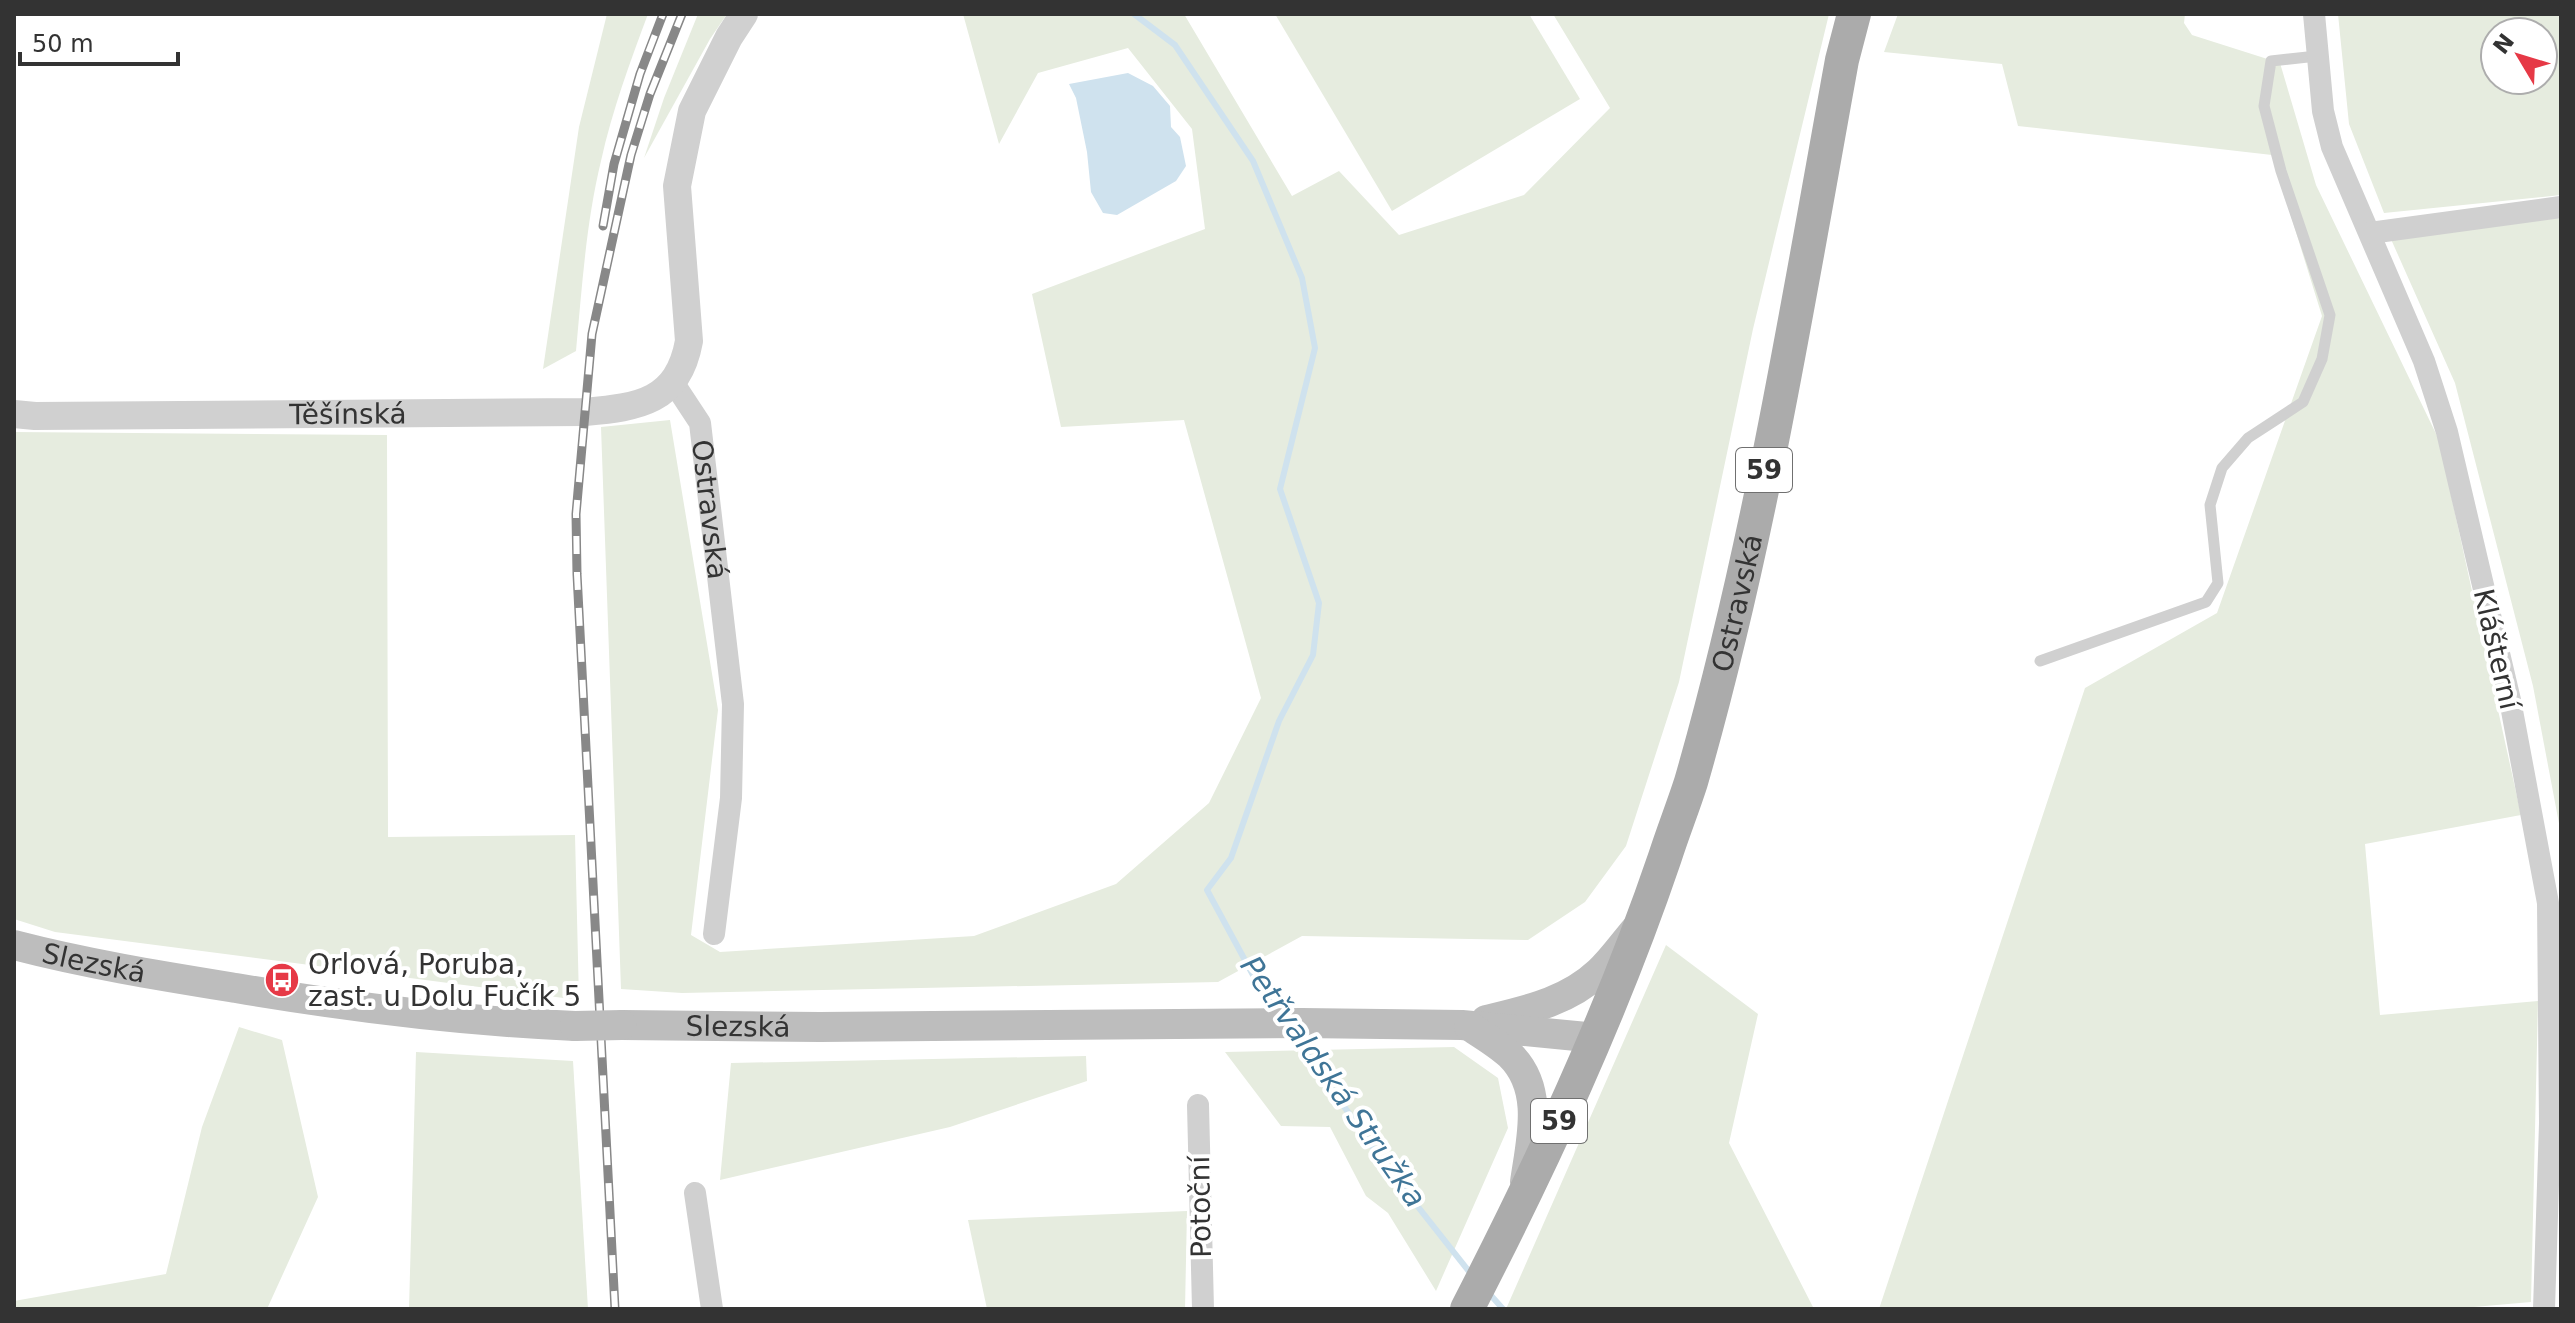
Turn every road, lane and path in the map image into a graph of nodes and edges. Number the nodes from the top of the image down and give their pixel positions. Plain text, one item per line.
1 (744, 14) edge
2 (1854, 14) edge
3 (2314, 14) edge
4 (2317, 56) junction
5 (2561, 207) edge
6 (2370, 233) junction
7 (673, 382) junction
8 (14, 414) edge
9 (2040, 661) dead end
10 (1644, 919) junction
11 (714, 934) dead end
12 (14, 945) edge
13 (1467, 1025) junction
14 (1597, 1038) junction
15 (1198, 1105) dead end
16 (695, 1193) dead end
17 (1521, 1205) junction
18 (712, 1309) edge
19 (1203, 1309) edge
20 (1467, 1309) edge
21 (2544, 1309) edge

1 - 7 street
2 - 10 main road, Ostravská / 59
3 - 4 street, Klášterní
4 - 6 street, Klášterní
4 - 9 lane
5 - 6 street
6 - 21 street, Klášterní
7 - 8 street, Těšínská
7 - 11 street, Ostravská
10 - 13 main road
10 - 14 main road, Ostravská / 59
12 - 13 main road, Slezská, bridge
13 - 14 main road, Slezská
13 - 17 main road
14 - 17 main road, 59
15 - 19 street, Potoční
16 - 18 street
17 - 20 main road, 59

